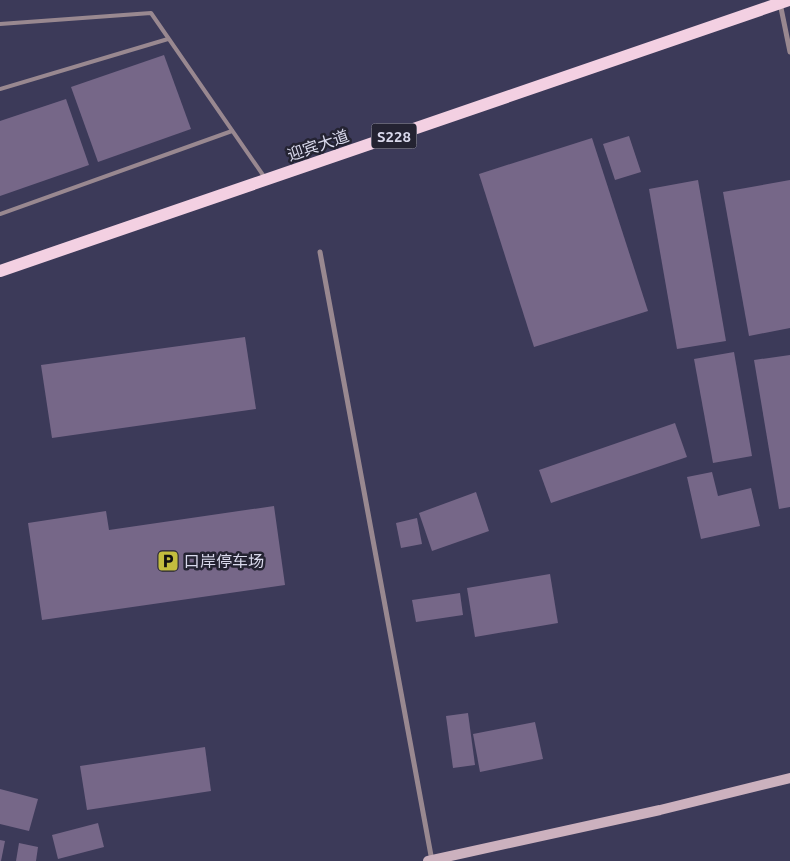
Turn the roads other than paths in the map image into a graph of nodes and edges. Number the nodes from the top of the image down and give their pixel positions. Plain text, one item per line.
1 (784, 1) edge
2 (0, 24) edge
3 (168, 38) junction
4 (790, 52) edge
5 (0, 89) edge
6 (232, 132) junction
7 (266, 180) junction
8 (0, 214) edge
9 (320, 252) dead end
10 (0, 271) edge
11 (790, 778) edge
12 (431, 861) edge

1 - 4 street
1 - 7 main road, 迎宾大道 / S228
2 - 3 lane
3 - 5 lane
3 - 6 lane
6 - 7 lane
6 - 8 lane
7 - 10 main road, 迎宾大道 / S228
9 - 12 street
11 - 12 street

